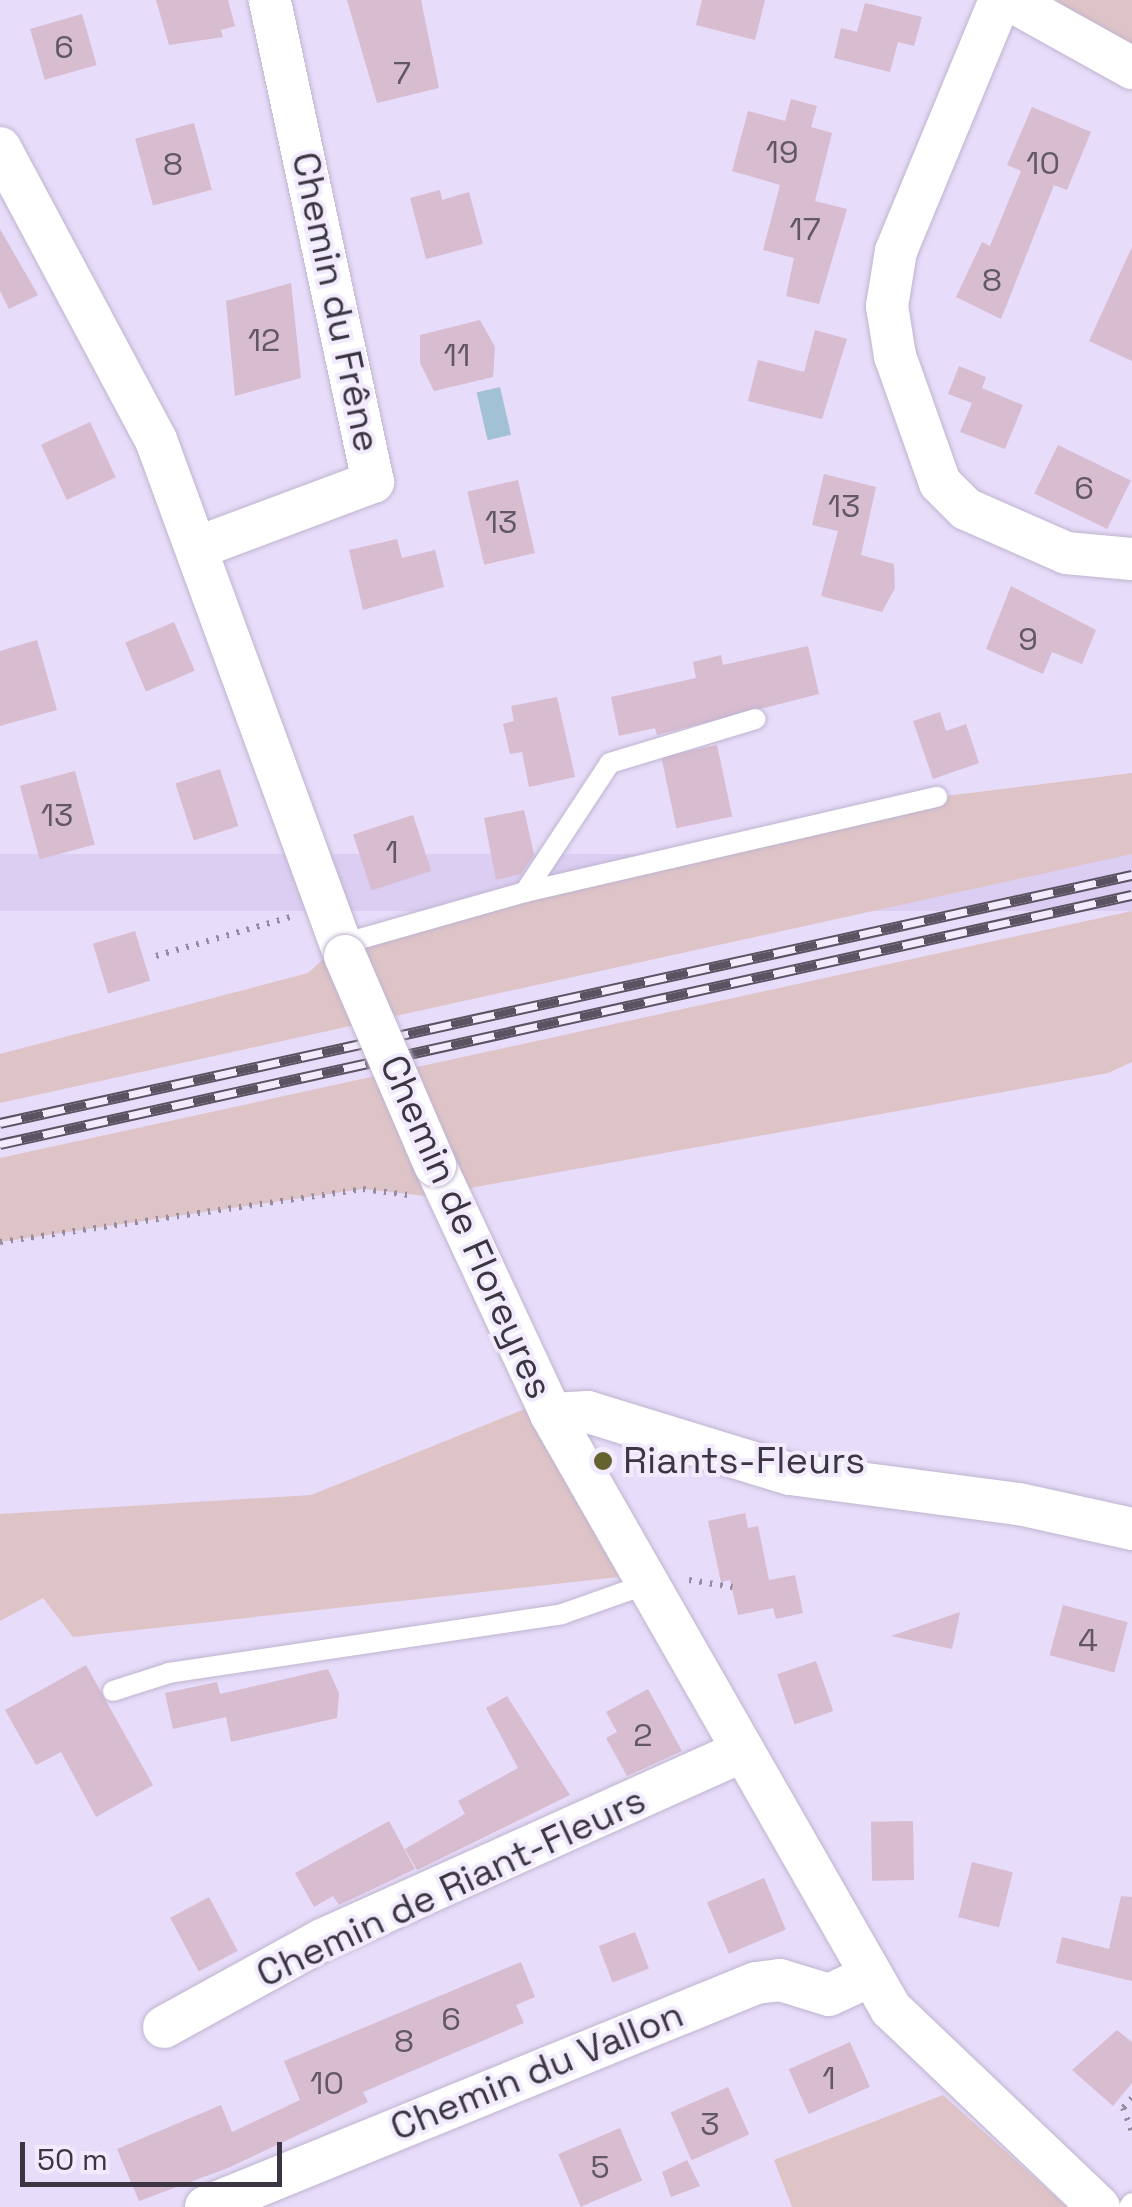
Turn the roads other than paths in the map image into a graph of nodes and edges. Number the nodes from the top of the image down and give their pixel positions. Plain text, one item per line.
1 (270, 0) edge
2 (1000, 0) edge
3 (1010, 0) edge
4 (1132, 68) edge
5 (0, 148) edge
6 (199, 547) junction
7 (1132, 559) edge
8 (756, 720) dead end
9 (937, 797) dead end
10 (526, 892) junction
11 (336, 936) junction
12 (551, 1414) junction
13 (1132, 1529) edge
14 (664, 1577) junction
15 (113, 1691) dead end
16 (741, 1752) junction
17 (870, 1976) junction
18 (164, 2027) dead end
19 (206, 2207) edge
20 (1099, 2207) edge

1 - 6 street, Chemin du Frêne
2 - 7 street
3 - 4 street
5 - 6 street, Chemin de Floreyres
6 - 11 street, Chemin de Floreyres
8 - 10 lane
9 - 10 lane
10 - 11 lane
11 - 12 street, Chemin de Floreyres, bridge
12 - 13 street
12 - 14 street, Chemin de Floreyres
14 - 15 lane
14 - 16 street, Chemin de Floreyres
16 - 17 street, Chemin de Floreyres
16 - 18 street, Chemin de Riant-Fleurs
17 - 19 street, Chemin du Vallon
17 - 20 street, Chemin de Floreyres

